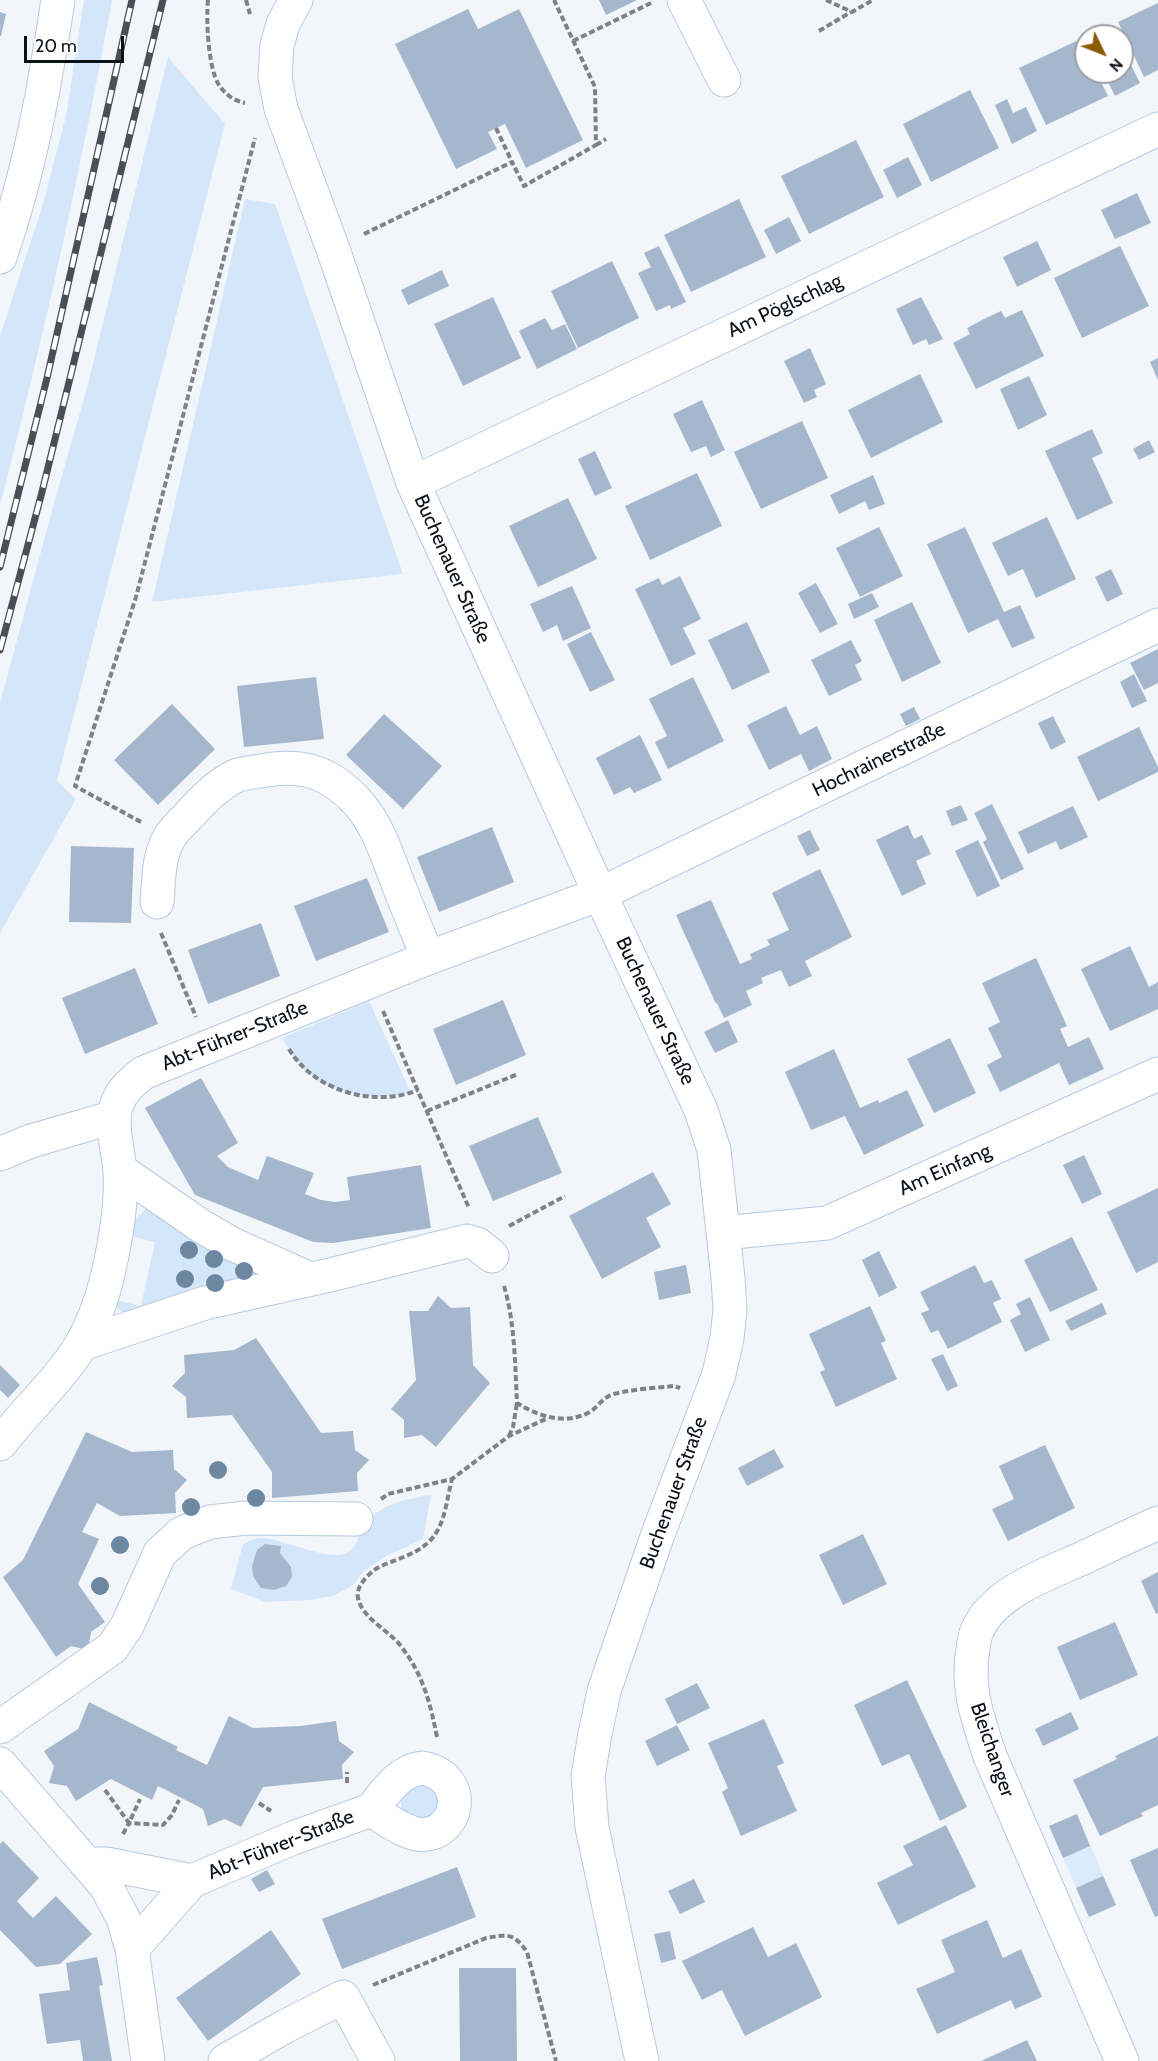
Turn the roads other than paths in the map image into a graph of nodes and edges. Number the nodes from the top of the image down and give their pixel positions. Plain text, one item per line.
1 (58, 0) edge
2 (296, 0) edge
3 (684, 0) edge
4 (724, 80) dead end
5 (1158, 129) edge
6 (0, 257) edge
7 (413, 483) junction
8 (1158, 625) edge
9 (600, 894) junction
10 (157, 903) road end
11 (428, 958) junction
12 (1158, 1074) edge
13 (114, 1117) junction
14 (0, 1154) edge
15 (120, 1170) junction
16 (723, 1233) junction
17 (484, 1247) road end
18 (324, 1280) junction
19 (82, 1344) junction
20 (0, 1444) edge
21 (356, 1519) road end
22 (1158, 1523) edge
23 (0, 1726) edge
24 (0, 1764) edge
25 (371, 1810) junction
26 (97, 1864) junction
27 (192, 1881) junction
28 (132, 1949) junction
29 (148, 2061) edge
30 (225, 2061) edge
31 (378, 2061) edge
32 (642, 2061) edge
33 (1122, 2061) edge

1 - 6 street
2 - 7 street, Buchenauer Straße
3 - 4 street
5 - 7 street, Am Pöglschlag
7 - 9 street, Buchenauer Straße
8 - 9 street, Hochrainerstraße
9 - 11 street, Abt-Führer-Straße
9 - 16 street, Buchenauer Straße
10 - 11 street
11 - 13 street, Abt-Führer-Straße
12 - 16 street, Am Einfang
13 - 14 street
13 - 15 street, Abt-Führer-Straße
15 - 18 street
15 - 19 street, Abt-Führer-Straße
16 - 32 street, Buchenauer Straße
17 - 18 street
18 - 19 street
19 - 20 street, Abt-Führer-Straße
21 - 23 street
22 - 33 street, Bleichanger
24 - 26 street
25 - 25 street, Abt-Führer-Straße
25 - 27 street, Abt-Führer-Straße
26 - 27 street, Abt-Führer-Straße
26 - 28 street
27 - 28 street, Abt-Führer-Straße
28 - 29 street
30 - 31 street

